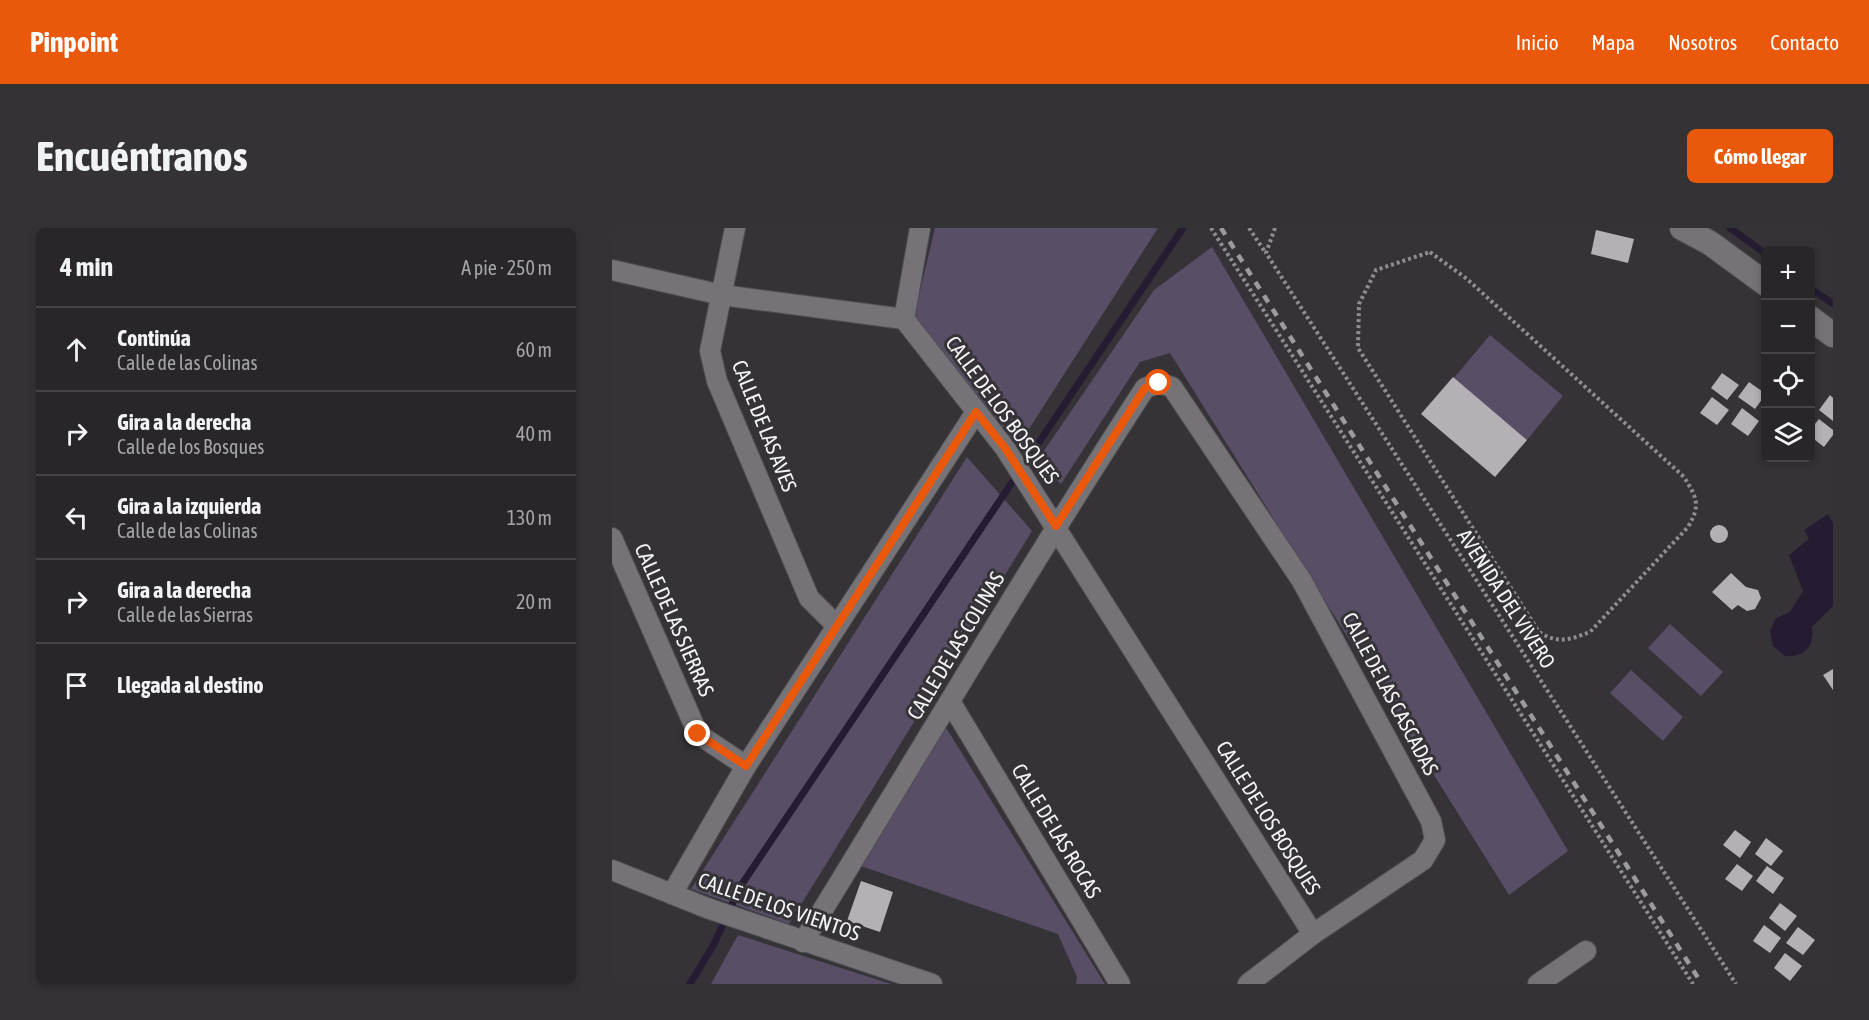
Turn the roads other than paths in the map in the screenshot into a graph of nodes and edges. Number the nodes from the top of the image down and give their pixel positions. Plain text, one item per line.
1 (735, 228) edge
2 (920, 228) edge
3 (1682, 228) edge
4 (612, 270) edge
5 (1761, 280) edge
6 (723, 295) junction
7 (904, 319) junction
8 (1815, 322) edge
9 (1833, 335) edge
10 (1159, 383) joint
11 (976, 412) junction
12 (1056, 526) junction
13 (612, 538) edge
14 (837, 626) junction
15 (951, 703) junction
16 (746, 766) junction
17 (612, 870) edge
18 (672, 894) junction
19 (1313, 934) junction
20 (803, 942) junction
21 (1586, 951) dead end
22 (1546, 982) edge
23 (932, 984) edge
24 (1120, 984) edge
25 (1248, 984) edge

1 - 6 street, CALLE DE LAS AVES
2 - 7 street
3 - 5 street
4 - 6 street
6 - 7 street
6 - 14 street, CALLE DE LAS AVES
7 - 11 street, CALLE DE LOS BOSQUES
8 - 9 street
10 - 12 street, CALLE DE LAS COLINAS
10 - 19 street, CALLE DE LAS CASCADAS
11 - 12 street, CALLE DE LOS BOSQUES
11 - 14 street
12 - 15 street, CALLE DE LAS COLINAS
12 - 19 street, CALLE DE LOS BOSQUES
13 - 16 street, CALLE DE LAS SIERRAS
14 - 16 street
15 - 20 street, CALLE DE LAS COLINAS
15 - 24 street, CALLE DE LAS ROCAS
16 - 18 street
17 - 18 street, CALLE DE LOS VIENTOS
18 - 20 street, CALLE DE LOS VIENTOS
19 - 25 street, CALLE DE LAS CASCADAS
20 - 23 street, CALLE DE LOS VIENTOS
21 - 22 street

